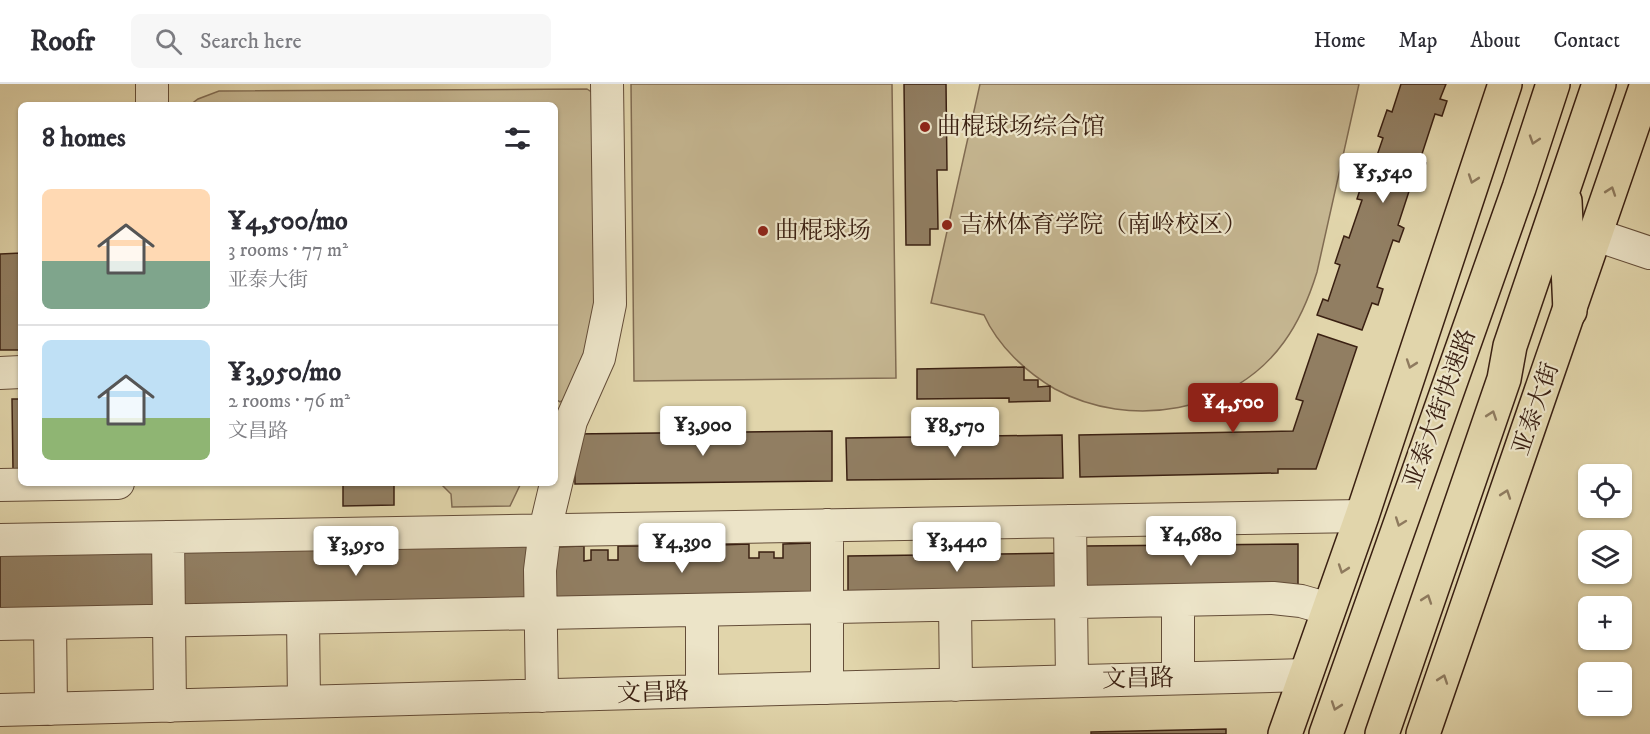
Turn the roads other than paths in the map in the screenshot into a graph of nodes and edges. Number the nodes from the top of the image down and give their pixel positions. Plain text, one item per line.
1 (152, 84) edge
2 (607, 84) edge
3 (1505, 84) edge
4 (1552, 84) edge
5 (1599, 84) edge
6 (1647, 84) edge
7 (152, 102) edge
8 (1564, 188) junction
9 (1596, 235) junction
10 (1650, 253) edge
11 (1570, 311) junction
12 (0, 372) edge
13 (18, 372) edge
14 (558, 473) edge
15 (0, 485) edge
16 (18, 485) edge
17 (555, 486) edge
18 (1362, 516) junction
19 (1070, 521) junction
20 (827, 525) junction
21 (545, 530) junction
22 (168, 537) junction
23 (0, 540) edge
24 (1178, 600) junction
25 (1071, 602) junction
26 (955, 605) junction
27 (827, 607) junction
28 (1329, 609) junction
29 (702, 610) junction
30 (541, 613) junction
31 (303, 618) junction
32 (169, 621) junction
33 (50, 623) junction
34 (0, 624) edge
35 (1305, 675) junction
36 (1178, 678) junction
37 (1072, 681) junction
38 (956, 685) junction
39 (827, 688) junction
40 (702, 691) junction
41 (542, 696) junction
42 (304, 702) junction
43 (170, 706) junction
44 (51, 709) junction
45 (0, 710) edge
46 (1285, 734) edge
47 (1326, 734) edge
48 (1382, 734) edge
49 (1423, 734) edge

1 - 7 street
2 - 14 street
3 -> 18 main road
4 -> 47 main road, 亚泰大街快速路
5 - 8 main road, 亚泰大街快速路
9 -> 6 main road, 亚泰大街
8 - 11 main road
48 -> 8 main road, 亚泰大街快速路
9 - 10 street
9 - 11 main road, 亚泰大街
49 -> 11 main road, 亚泰大街
12 - 13 street
15 - 16 street
17 - 21 street
18 - 19 street
18 -> 28 main road
19 - 20 street
19 - 25 street
20 - 21 street
20 - 27 street
21 - 22 street
21 - 30 street
22 - 23 street
22 - 32 street
24 - 25 street
24 - 28 street
24 - 36 street
25 - 26 street
25 - 37 street
26 - 27 street
26 - 38 street
27 - 29 street
27 - 39 street
28 - 35 main road
29 - 30 street
29 - 40 street
30 - 31 street
30 - 41 street
31 - 32 street
31 - 42 street
32 - 33 street
32 - 43 street
33 - 34 street
33 - 44 street
35 - 36 street, 文昌路
35 - 46 main road
36 - 37 street, 文昌路
37 - 38 street, 文昌路
38 - 39 street, 文昌路
39 - 40 street, 文昌路
40 - 41 street, 文昌路
41 - 42 street, 文昌路
42 - 43 street, 文昌路
43 - 44 street, 文昌路
44 - 45 street, 文昌路

